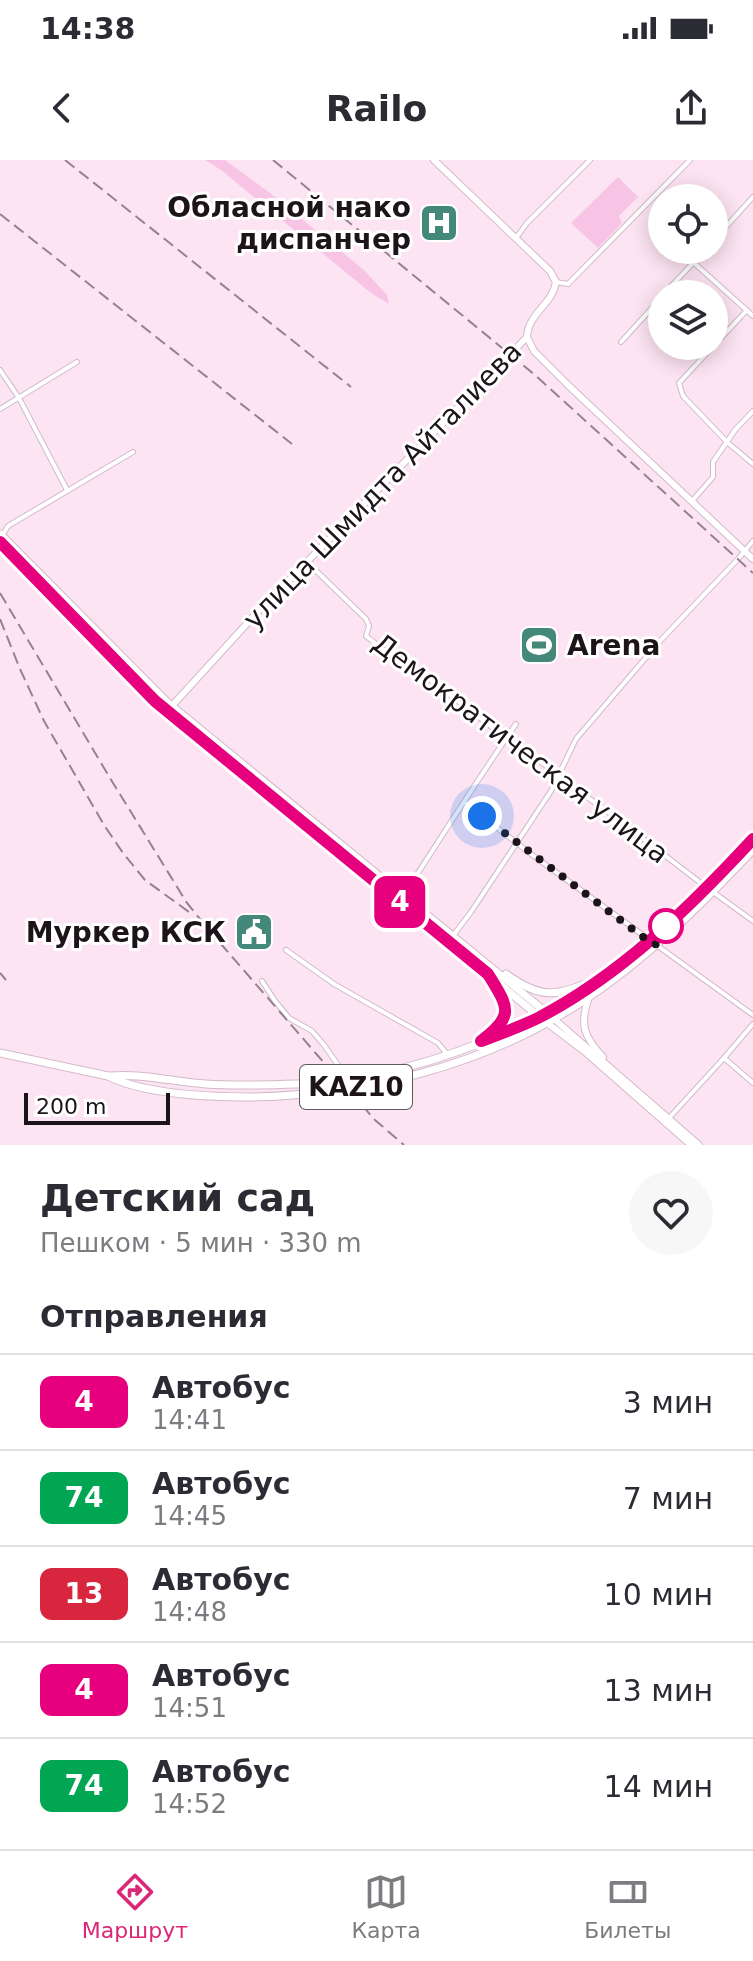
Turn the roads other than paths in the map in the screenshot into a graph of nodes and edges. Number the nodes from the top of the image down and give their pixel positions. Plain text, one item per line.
1 (434, 160) edge
2 (690, 160) edge
3 (587, 161) edge
4 (753, 197) edge
5 (728, 225) edge
6 (516, 238) junction
7 (691, 264) edge
8 (695, 264) edge
9 (677, 280) edge
10 (556, 282) junction
11 (747, 310) junction
12 (648, 312) edge
13 (753, 316) edge
14 (527, 337) junction
15 (621, 342) dead end
16 (77, 362) dead end
17 (0, 370) edge
18 (19, 398) junction
19 (0, 409) edge
20 (753, 411) edge
21 (727, 442) junction
22 (133, 452) dead end
23 (753, 464) edge
24 (67, 490) junction
25 (692, 501) junction
26 (0, 537) edge
27 (753, 541) edge
28 (745, 551) junction
29 (753, 559) edge
30 (306, 562) junction
31 (169, 709) junction
32 (516, 724) dead end
33 (506, 738) junction
34 (558, 774) junction
35 (465, 803) junction
36 (753, 839) edge
37 (516, 843) junction
38 (753, 850) edge
39 (709, 890) junction
40 (403, 897) junction
41 (753, 921) edge
42 (451, 939) junction
43 (653, 943) junction
44 (286, 950) dead end
45 (486, 964) junction
46 (488, 974) junction
47 (604, 976) junction
48 (262, 981) dead end
49 (589, 997) junction
50 (543, 1015) junction
51 (753, 1015) edge
52 (551, 1021) junction
53 (753, 1024) edge
54 (481, 1041) junction
55 (486, 1051) junction
56 (0, 1053) edge
57 (447, 1054) junction
58 (724, 1058) junction
59 (616, 1072) junction
60 (108, 1076) junction
61 (156, 1078) junction
62 (340, 1080) junction
63 (753, 1083) edge
64 (154, 1089) junction
65 (667, 1120) junction
66 (691, 1145) edge
67 (699, 1145) edge

1 - 6 street
2 - 10 street, улица Шмидта Айталиева
3 - 6 street
4 - 5 street
6 - 10 street
7 - 9 street
8 - 11 street
10 - 14 street, улица Шмидта Айталиева
11 - 13 street
11 - 21 street
12 - 15 street
14 - 25 street
14 - 30 street, улица Шмидта Айталиева
16 - 18 street
17 - 18 street
18 - 19 street
18 - 24 street
20 - 21 street
21 - 23 street
21 - 25 street
22 - 24 street
24 - 26 street
25 - 28 street
26 - 31 main road
27 - 28 street
28 - 29 street
28 - 34 street
30 - 31 street, улица Шмидта Айталиева
30 - 33 street, Демократическая улица
31 - 40 main road
31 - 42 main road
32 - 33 street
33 - 34 street, Демократическая улица
33 - 35 street
34 - 37 street
34 - 39 street, Демократическая улица
35 - 37 street
35 - 40 street
36 - 39 main road, KAZ10
37 - 42 street
37 - 43 street
38 - 39 main road, KAZ10
39 - 41 street, Демократическая улица
39 - 43 main road, KAZ10
40 - 42 main road
42 - 45 main road
42 - 46 main road
43 - 47 main road, KAZ10
43 - 49 main road, KAZ10
43 - 51 street
44 - 57 street
45 - 47 main road
45 - 50 main road
46 - 50 main road
46 - 54 main road
47 - 50 main road, KAZ10
48 - 62 street
49 - 52 main road, KAZ10
49 - 59 street
50 - 52 main road
50 - 54 main road, KAZ10
52 - 55 main road, KAZ10
52 - 59 street
52 - 65 street
53 - 58 street
54 - 55 main road
54 - 57 main road, KAZ10
55 - 64 main road, KAZ10
56 - 60 main road, KAZ10
57 - 62 main road, KAZ10
58 - 63 street
58 - 65 street
59 - 65 street
60 - 61 main road, KAZ10
60 - 64 main road, KAZ10
61 - 62 main road, KAZ10
61 - 64 main road
65 - 66 street
65 - 67 street

